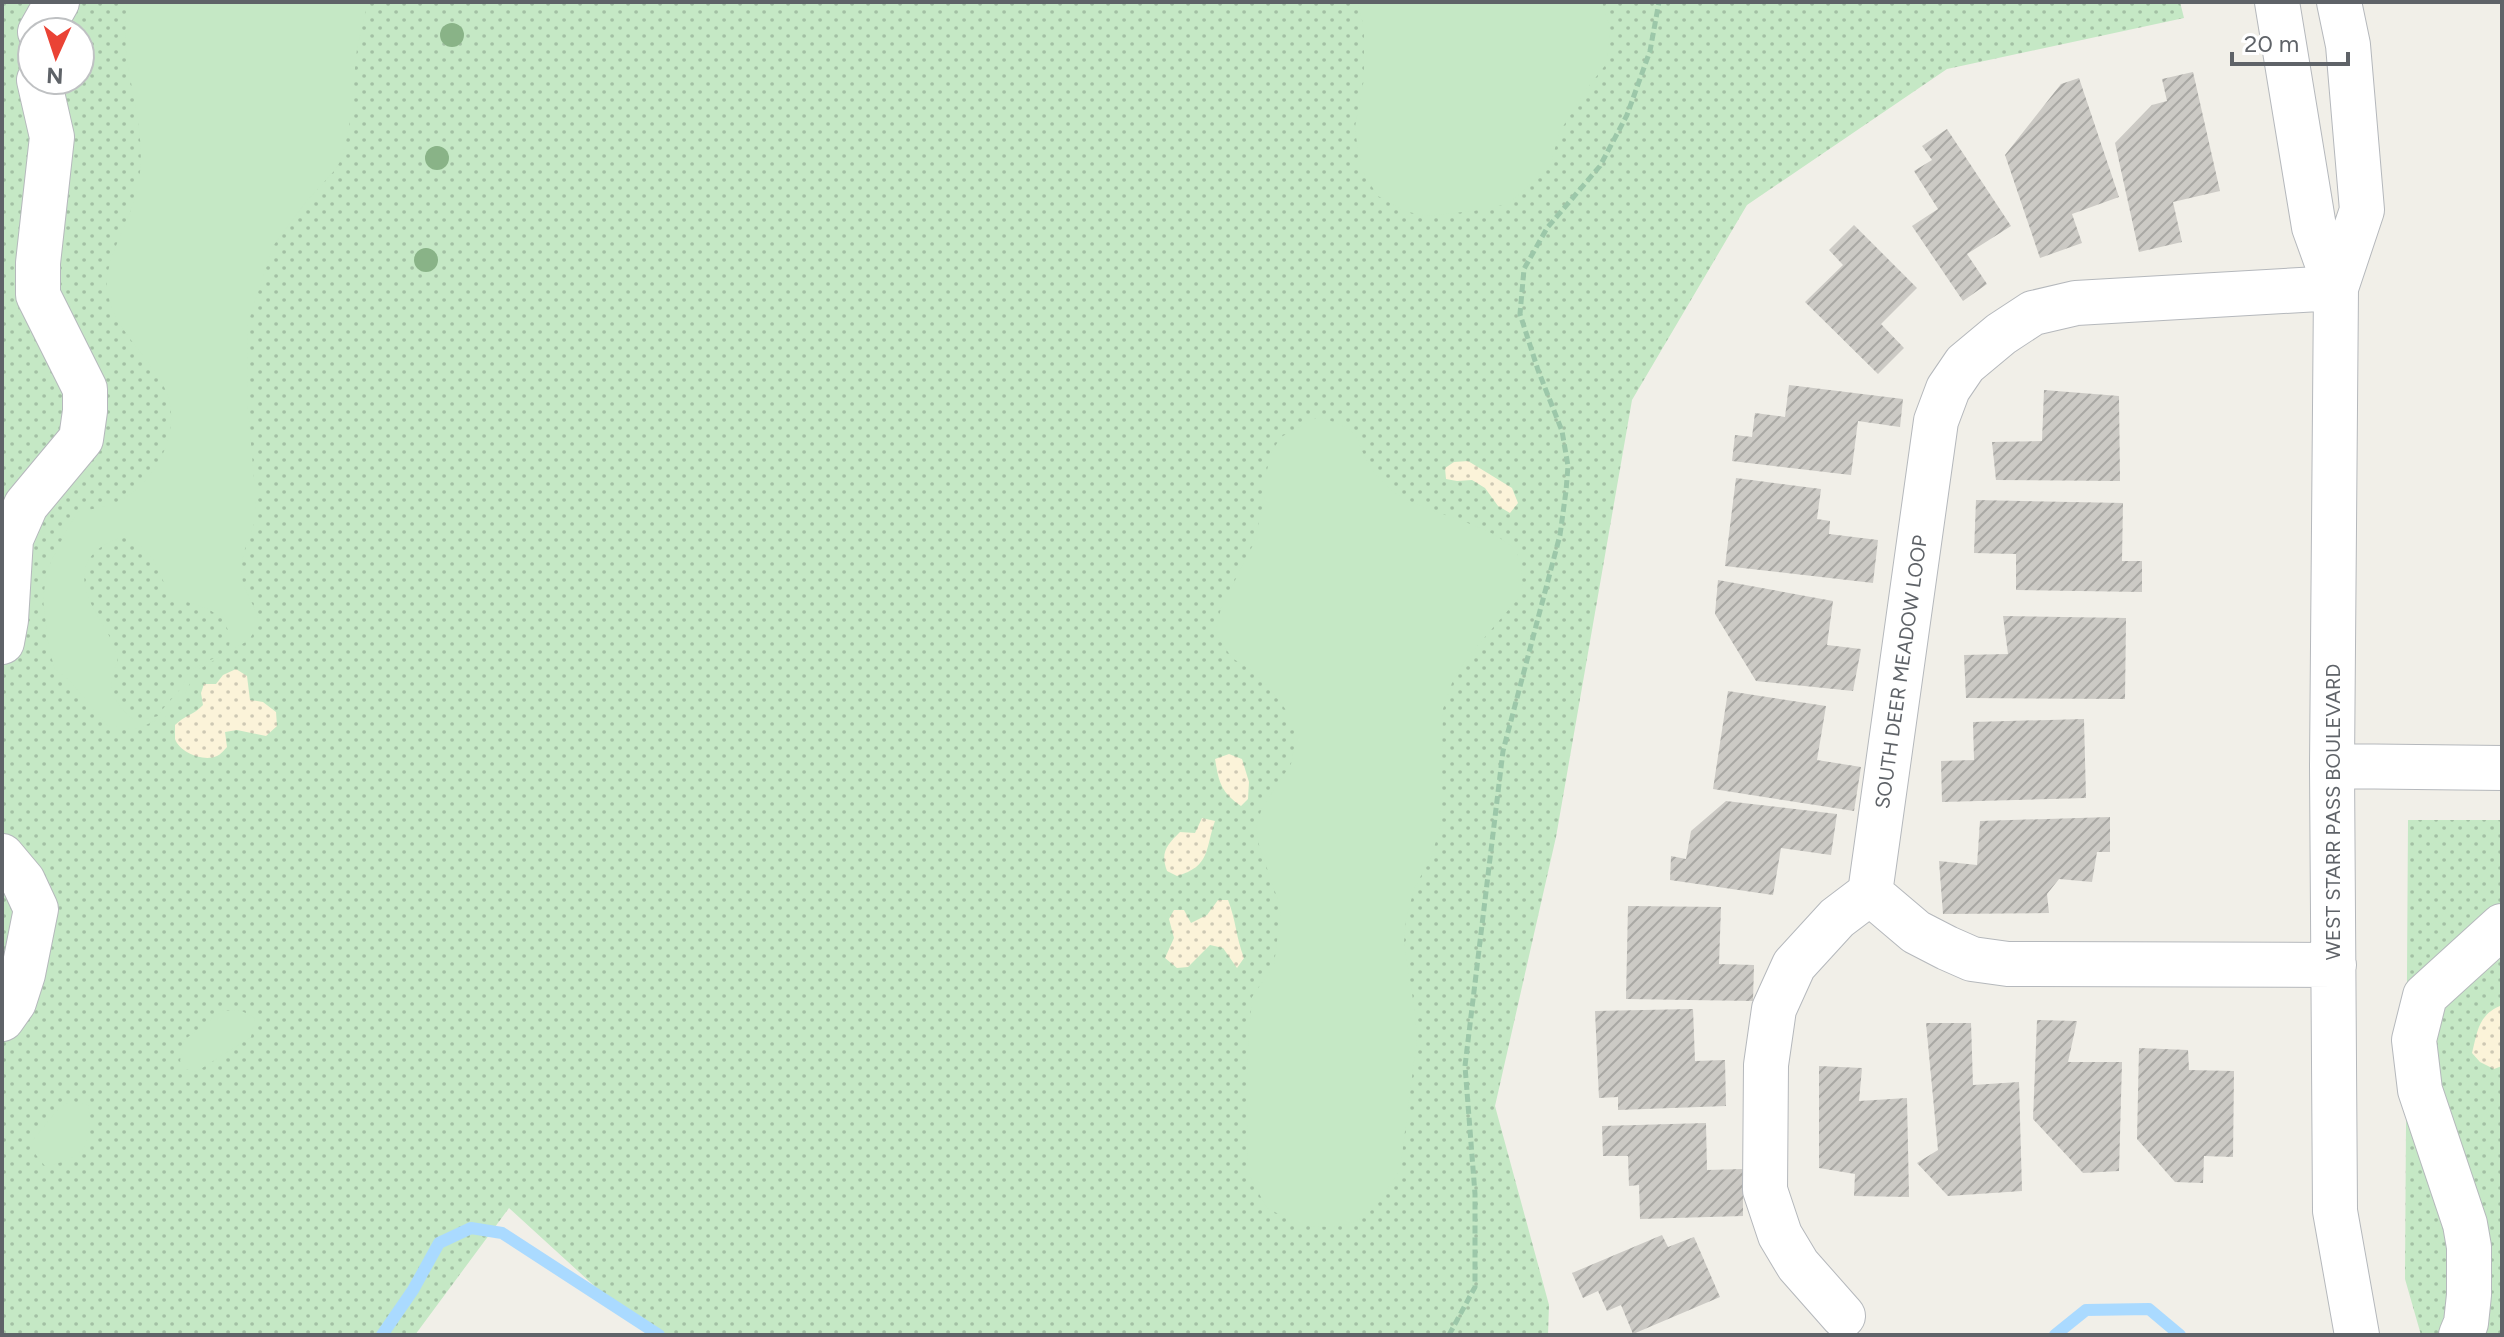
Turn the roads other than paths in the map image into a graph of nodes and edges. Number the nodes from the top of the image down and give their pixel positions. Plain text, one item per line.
1 (2339, 2) edge
2 (2284, 3) edge
3 (43, 96) edge
4 (2336, 288) junction
5 (2, 642) edge
6 (2332, 766) junction
7 (2502, 768) edge
8 (2, 856) edge
9 (1870, 893) junction
10 (2502, 926) edge
11 (2334, 965) junction
12 (2, 1019) edge
13 (1843, 1316) dead end
14 (2357, 1335) edge
15 (2461, 1335) edge

1 - 4 street, WEST STARR PASS BOULEVARD
2 - 4 street, WEST STARR PASS BOULEVARD
3 - 5 street
4 - 6 street, WEST STARR PASS BOULEVARD
4 - 9 street, SOUTH DEER MEADOW LOOP
6 - 7 street
6 - 11 street, WEST STARR PASS BOULEVARD
8 - 12 street
9 - 11 street
9 - 13 street
10 - 15 street
11 - 14 street, WEST STARR PASS BOULEVARD

